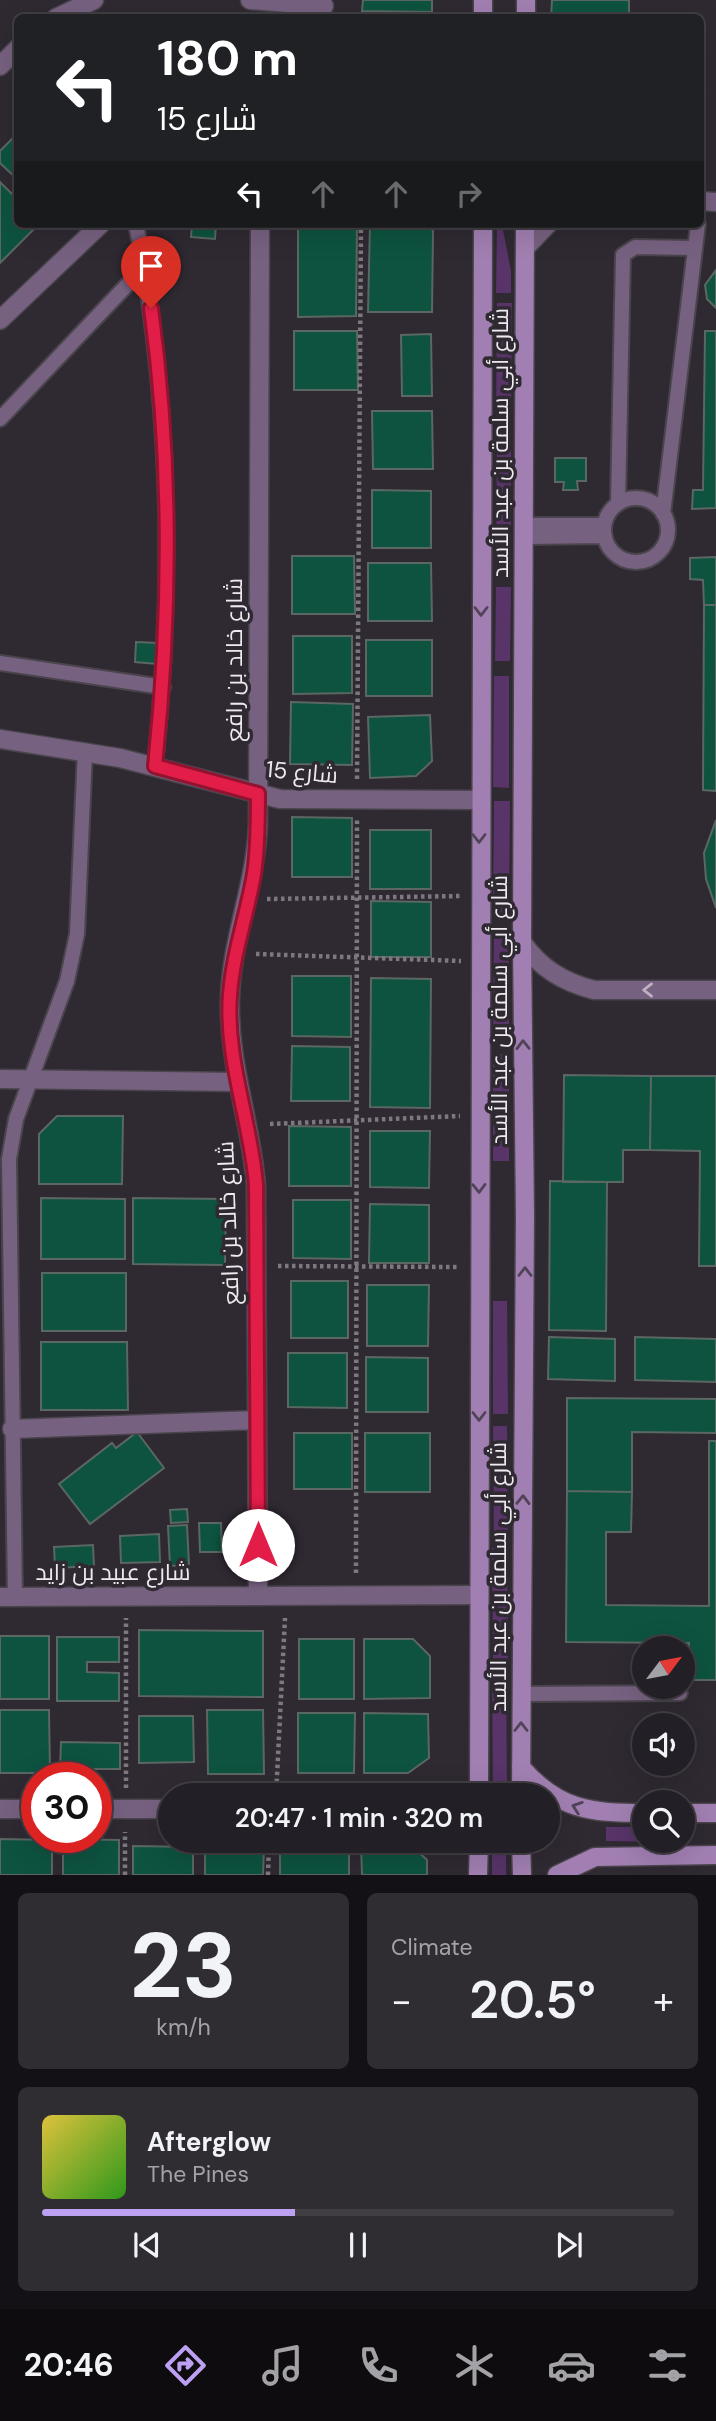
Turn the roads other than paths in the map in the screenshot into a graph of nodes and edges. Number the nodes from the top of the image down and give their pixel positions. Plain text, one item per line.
1 (94, 0) edge
2 (250, 0) edge
3 (324, 6) dead end
4 (64, 14) edge
5 (14, 52) edge
6 (0, 66) edge
7 (98, 228) edge
8 (137, 228) edge
9 (260, 228) edge
10 (482, 228) edge
11 (525, 228) edge
12 (544, 228) edge
13 (698, 228) edge
14 (525, 248) junction
15 (695, 248) junction
16 (144, 267) junction
17 (0, 320) edge
18 (0, 419) edge
19 (618, 503) junction
20 (663, 513) junction
21 (604, 530) junction
22 (525, 531) junction
23 (0, 663) edge
24 (163, 687) junction
25 (0, 739) edge
26 (86, 751) junction
27 (155, 766) junction
28 (258, 794) junction
29 (480, 800) junction
30 (522, 942) junction
31 (716, 990) edge
32 (0, 1079) edge
33 (29, 1079) junction
34 (237, 1082) junction
35 (257, 1420) junction
36 (12, 1429) junction
37 (479, 1595) junction
38 (258, 1596) junction
39 (7, 1597) edge
40 (632, 1693) edge
41 (521, 1694) junction
42 (521, 1767) junction
43 (479, 1783) edge
44 (521, 1783) edge
45 (0, 1808) edge
46 (21, 1809) edge
47 (112, 1809) edge
48 (158, 1809) edge
49 (632, 1813) edge
50 (695, 1813) edge
51 (716, 1814) edge
52 (478, 1853) edge
53 (521, 1853) edge
54 (716, 1855) edge
55 (478, 1875) edge
56 (522, 1875) edge
57 (557, 1875) edge

1 - 4 street
2 - 3 street
5 - 6 street
7 - 17 street
8 - 16 lane
9 - 28 street, شارع خالد بن رافع
10 -> 29 street, شارع أبي سلمة بن عبد الأسد
11 - 14 street, شارع أبي سلمة بن عبد الأسد
12 - 14 street
13 - 15 lane
14 - 22 street, شارع أبي سلمة بن عبد الأسد
15 - 19 lane
15 - 20 lane
16 - 18 lane
16 - 24 lane
19 - 20 lane
19 - 21 lane
20 - 21 lane
21 - 22 lane
22 - 30 street, شارع أبي سلمة بن عبد الأسد
23 - 24 lane
24 - 27 lane
25 - 26 street, شارع 15
26 - 27 street, شارع 15
26 - 33 lane
27 - 28 street, شارع 15
28 - 29 street, شارع 15
28 - 34 street, شارع خالد بن رافع
29 -> 37 street, شارع أبي سلمة بن عبد الأسد
31 -> 30 street
41 -> 30 street, شارع أبي سلمة بن عبد الأسد
32 - 33 street
33 - 34 street
33 - 36 lane
34 - 35 street, شارع خالد بن رافع
35 - 36 street
35 - 38 street, شارع خالد بن رافع
36 - 39 lane
37 - 38 street, شارع عبيد بن زايد
37 - 43 street, شارع أبي سلمة بن عبد الأسد
38 - 39 street, شارع عبيد بن زايد
40 - 41 lane
42 -> 41 street, شارع أبي سلمة بن عبد الأسد
42 - 44 street, شارع أبي سلمة بن عبد الأسد
49 -> 42 street
45 - 46 street
47 - 48 street
50 - 51 street
52 - 55 street
53 - 56 street
54 - 57 street

